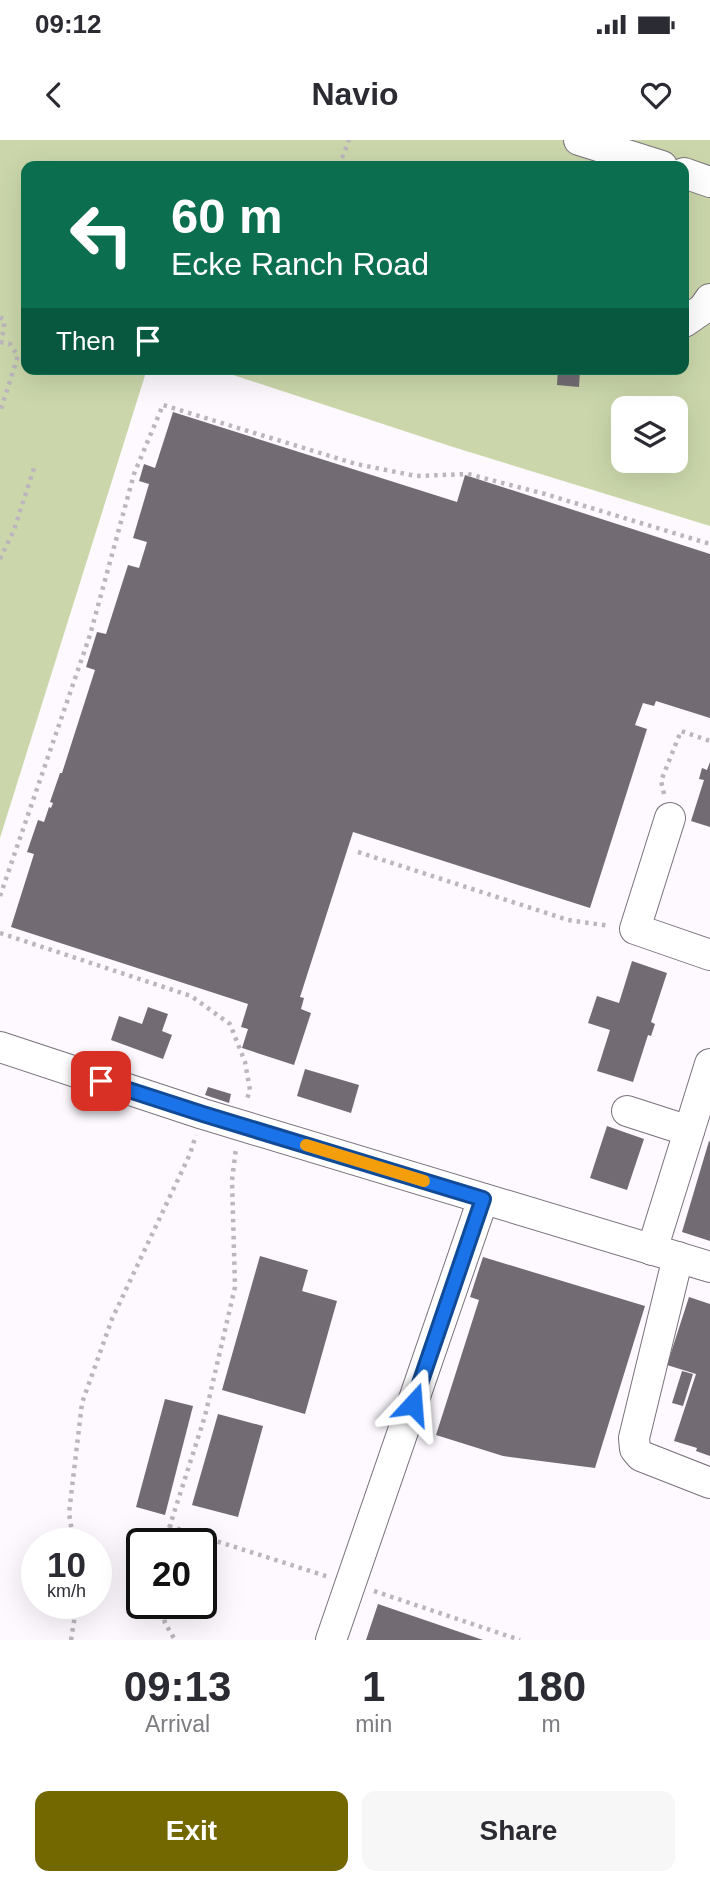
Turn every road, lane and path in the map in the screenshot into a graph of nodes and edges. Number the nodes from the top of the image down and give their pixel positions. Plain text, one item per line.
1 (349, 140) edge
2 (579, 140) edge
3 (341, 161) edge
4 (646, 161) edge
5 (689, 175) edge
6 (710, 181) edge
7 (710, 299) edge
8 (0, 317) edge
9 (689, 319) edge
10 (0, 340) edge
11 (0, 412) edge
12 (35, 465) dead end
13 (710, 544) edge
14 (0, 559) edge
15 (710, 741) edge
16 (670, 818) joint
17 (358, 852) dead end
18 (0, 896) edge
19 (635, 929) junction
20 (0, 933) edge
21 (710, 956) edge
22 (0, 1047) edge
23 (710, 1064) edge
24 (627, 1111) dead end
25 (203, 1114) junction
26 (240, 1125) junction
27 (689, 1131) junction
28 (483, 1199) junction
29 (665, 1254) junction
30 (710, 1267) edge
31 (710, 1483) edge
32 (169, 1526) joint
33 (71, 1528) edge
34 (351, 1584) junction
35 (74, 1619) edge
36 (164, 1619) edge
37 (71, 1640) edge
38 (175, 1640) edge
39 (331, 1640) edge
40 (520, 1640) edge

1 - 3 path
2 - 4 lane
5 - 6 lane
7 - 9 lane
8 - 10 path
10 - 11 path
12 - 14 path
13 - 18 path
15 - 16 path
16 - 19 lane
17 - 19 path
19 - 21 lane
20 - 26 path
22 - 25 lane
23 - 27 lane
24 - 27 lane
25 - 26 lane
25 - 33 path
26 - 28 lane
26 - 32 path
27 - 29 lane
28 - 29 lane
28 - 34 lane
29 - 30 lane
29 - 31 lane
32 - 34 path
34 - 39 lane
34 - 40 path
35 - 37 path
36 - 38 path

